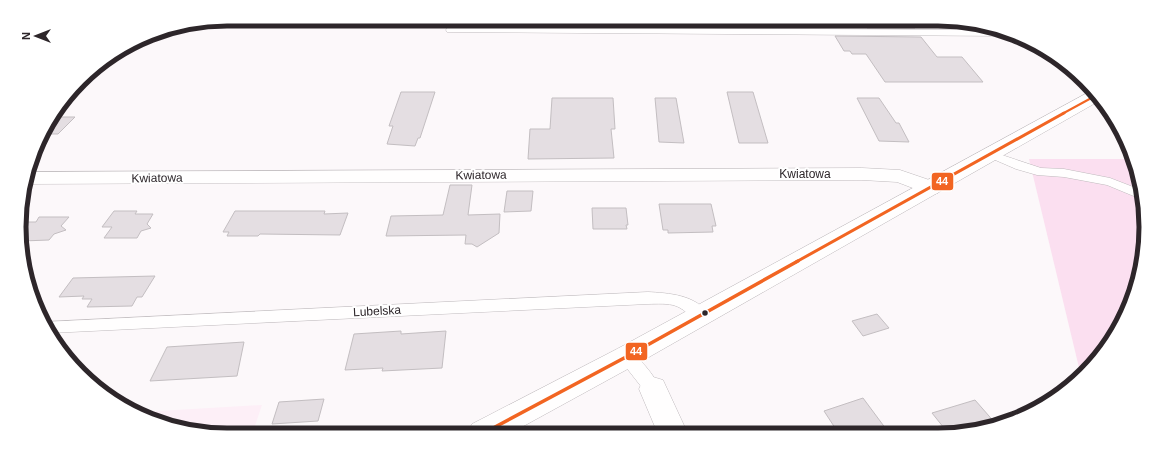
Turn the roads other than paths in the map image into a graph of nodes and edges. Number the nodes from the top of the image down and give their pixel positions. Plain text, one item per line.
1 (450, 30) dead end
2 (990, 33) edge
3 (1092, 98) edge
4 (990, 154) junction
5 (32, 178) edge
6 (931, 188) junction
7 (1136, 192) edge
8 (701, 315) junction
9 (52, 326) edge
10 (626, 357) junction
11 (653, 389) joint
12 (493, 428) edge
13 (670, 428) edge

1 - 2 lane
3 - 4 street
4 - 6 street
4 - 7 lane
5 - 6 street, Kwiatowa
6 - 8 street
8 - 9 lane, Lubelska
8 - 10 street
10 - 11 lane
10 - 12 street
11 - 13 street

